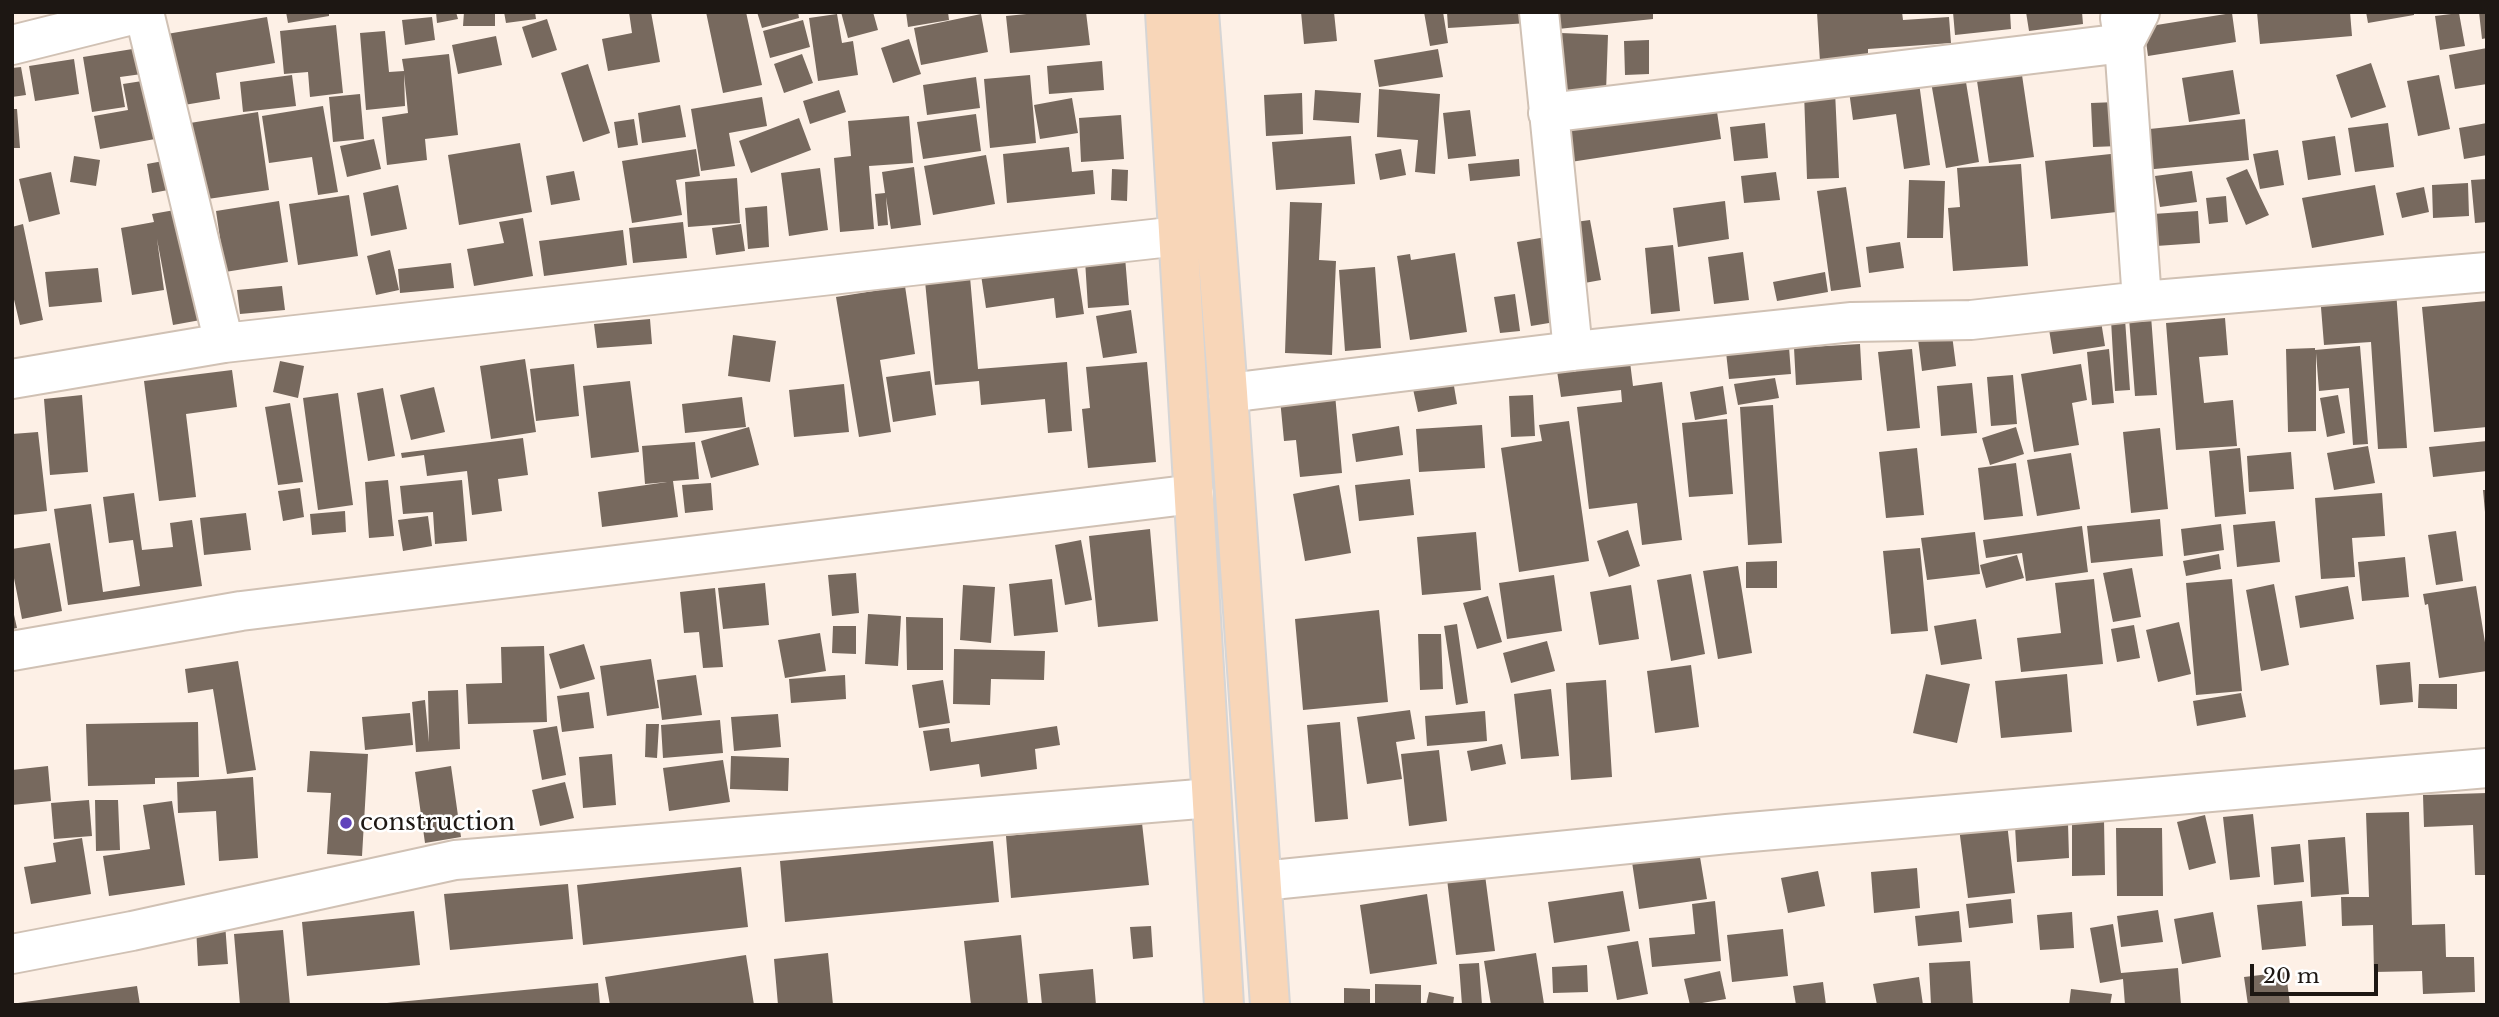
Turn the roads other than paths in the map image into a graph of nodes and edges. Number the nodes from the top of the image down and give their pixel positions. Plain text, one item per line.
1 (144, 12) edge
2 (1165, 12) edge
3 (1199, 12) edge
4 (1539, 12) edge
5 (2128, 23) edge
6 (12, 45) edge
7 (1548, 113) junction
8 (1179, 236) junction
9 (2487, 272) edge
10 (2142, 301) junction
11 (224, 343) junction
12 (1573, 351) junction
13 (12, 379) edge
14 (1228, 393) junction
15 (1194, 494) junction
16 (12, 651) edge
17 (2487, 768) edge
18 (1211, 798) junction
19 (1262, 881) junction
20 (12, 954) edge
21 (1224, 1005) edge
22 (1270, 1005) edge

1 - 6 street
1 - 11 street
2 - 8 main road
3 - 14 main road
4 - 7 street
5 - 7 street
5 - 10 street
7 - 12 street
8 - 11 street
8 - 15 main road
9 - 10 street
10 - 12 street
11 - 13 street
12 - 14 street
14 - 19 main road
15 - 16 street
15 - 18 main road
17 - 19 street
18 - 20 street
18 - 21 main road
19 - 22 main road

